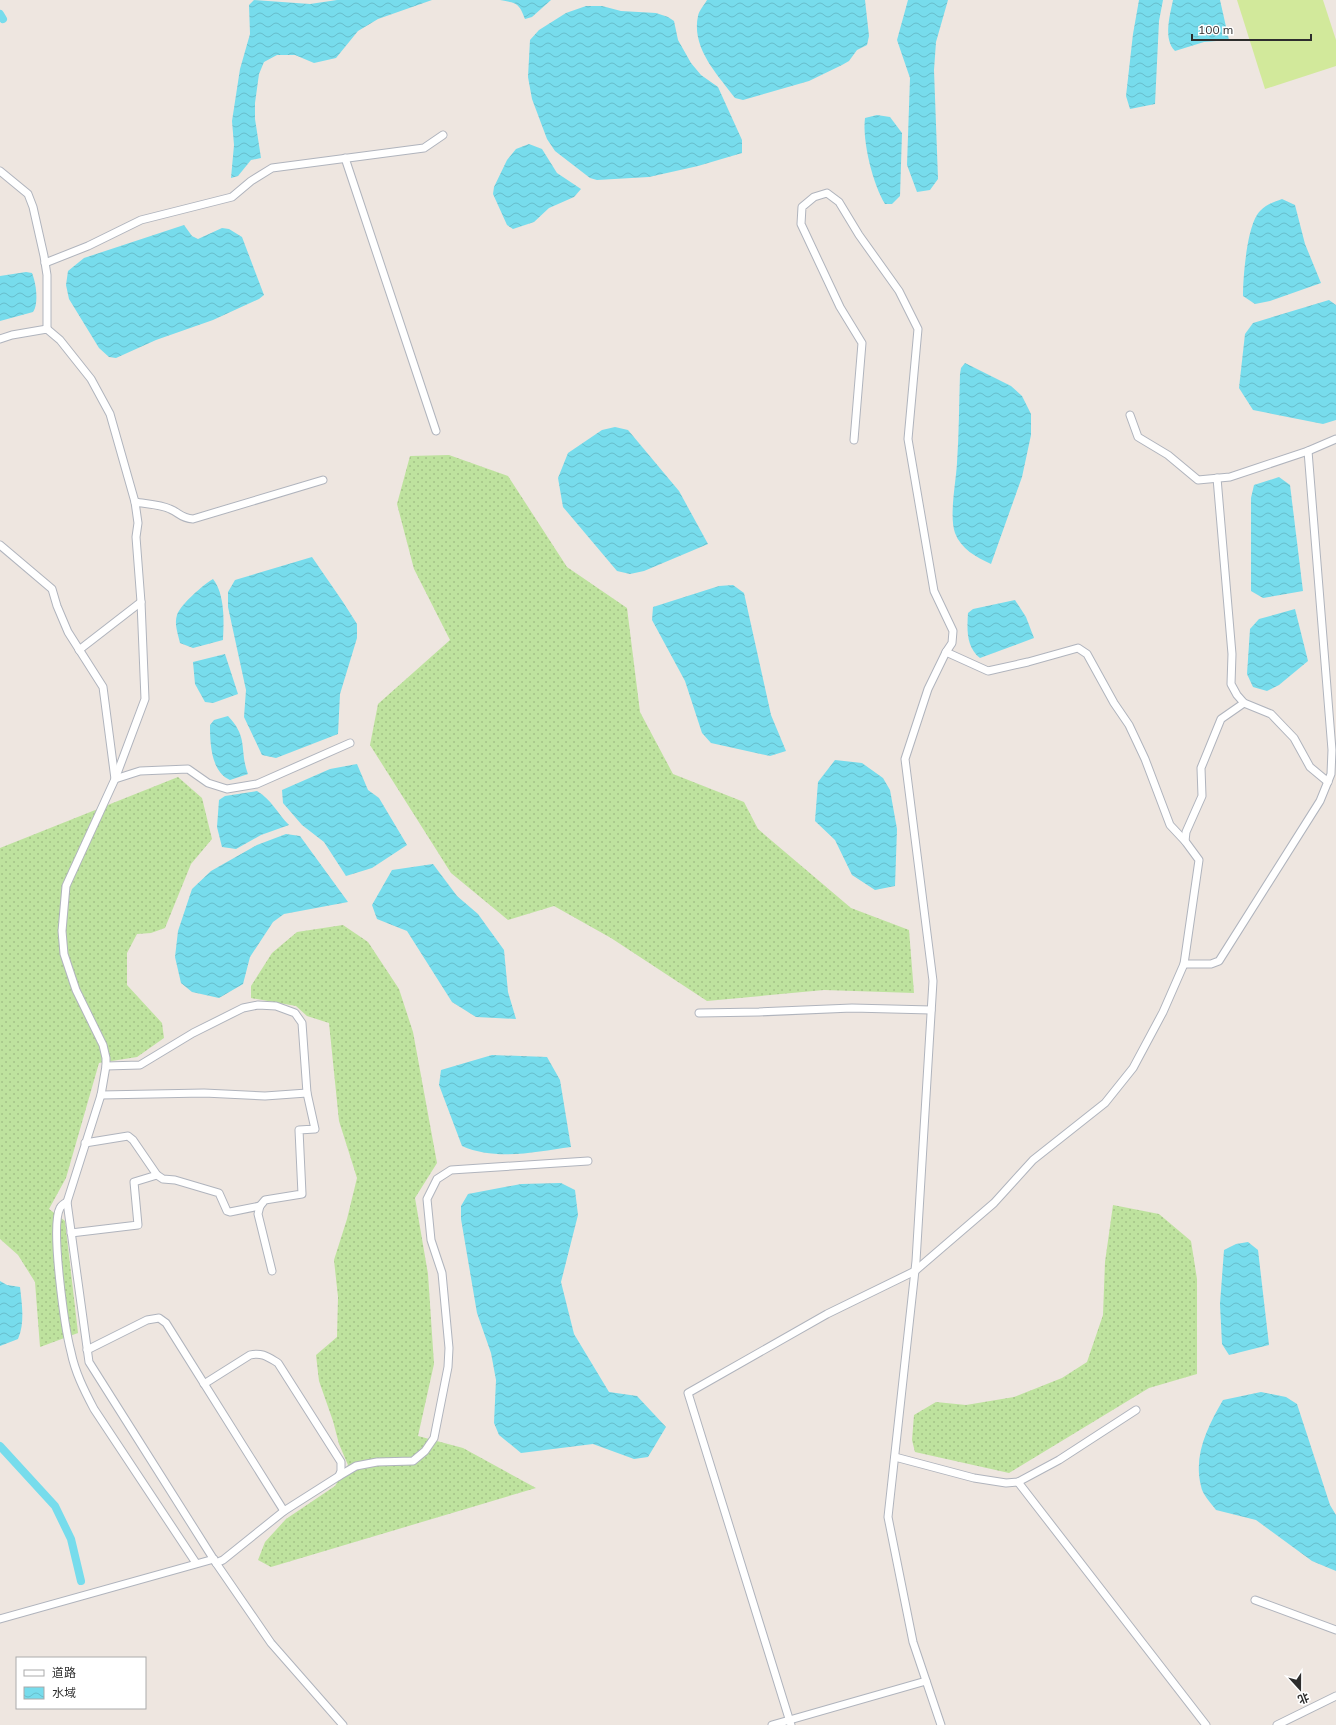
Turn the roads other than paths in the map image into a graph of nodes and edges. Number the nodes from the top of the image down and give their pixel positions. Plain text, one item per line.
1 (443, 135) dead end
2 (345, 158) junction
3 (0, 171) edge
4 (45, 263) junction
5 (47, 329) junction
6 (0, 339) edge
7 (1130, 415) dead end
8 (436, 432) dead end
9 (1336, 439) edge
10 (854, 440) dead end
11 (1308, 451) junction
12 (1217, 478) junction
13 (323, 480) dead end
14 (135, 502) junction
15 (0, 545) edge
16 (141, 602) junction
17 (79, 650) junction
18 (946, 652) junction
19 (1244, 703) junction
20 (350, 743) dead end
21 (115, 779) junction
22 (1328, 782) junction
23 (1184, 841) junction
24 (1184, 964) junction
25 (931, 1010) junction
26 (699, 1013) dead end
27 (106, 1066) junction
28 (307, 1093) junction
29 (101, 1094) junction
30 (85, 1143) junction
31 (588, 1160) dead end
32 (157, 1175) junction
33 (67, 1202) junction
34 (260, 1206) junction
35 (71, 1233) junction
36 (272, 1271) dead end
37 (915, 1271) junction
38 (87, 1350) junction
39 (204, 1384) junction
40 (1136, 1410) dead end
41 (895, 1457) junction
42 (339, 1476) junction
43 (1018, 1482) junction
44 (284, 1511) junction
45 (215, 1561) junction
46 (196, 1564) junction
47 (1255, 1600) dead end
48 (0, 1619) edge
49 (1336, 1630) edge
50 (926, 1681) junction
51 (1336, 1696) edge
52 (790, 1722) edge
53 (343, 1725) edge
54 (772, 1725) edge
55 (941, 1725) edge
56 (1206, 1725) edge
57 (1277, 1725) edge

1 - 2 street
2 - 4 street
2 - 8 street
3 - 4 street
4 - 5 street
5 - 6 street
5 - 14 street
7 - 12 street
9 - 11 street
10 - 18 street
11 - 12 street
11 - 22 street
12 - 19 street
13 - 14 street
14 - 16 street
15 - 17 street
16 - 17 street
16 - 21 street
17 - 21 street
18 - 23 street
18 - 25 street
19 - 22 street
19 - 23 street
20 - 21 street
21 - 27 street
22 - 24 street
23 - 24 street
24 - 37 street
25 - 26 street
25 - 37 street
27 - 28 street
27 - 29 street
28 - 29 street
28 - 34 street
29 - 30 street
30 - 32 street
30 - 33 street
31 - 42 street
32 - 34 street
32 - 35 street
33 - 35 street
33 - 46 street
34 - 36 street
35 - 38 street
37 - 41 street
37 - 52 street
38 - 39 street
38 - 45 street
39 - 42 street
39 - 44 street
40 - 43 street
41 - 43 street
41 - 50 street
42 - 44 street
43 - 56 street
44 - 45 street
45 - 46 street
45 - 53 street
46 - 48 street
47 - 49 street
50 - 52 street
50 - 55 street
51 - 57 street
52 - 54 street

